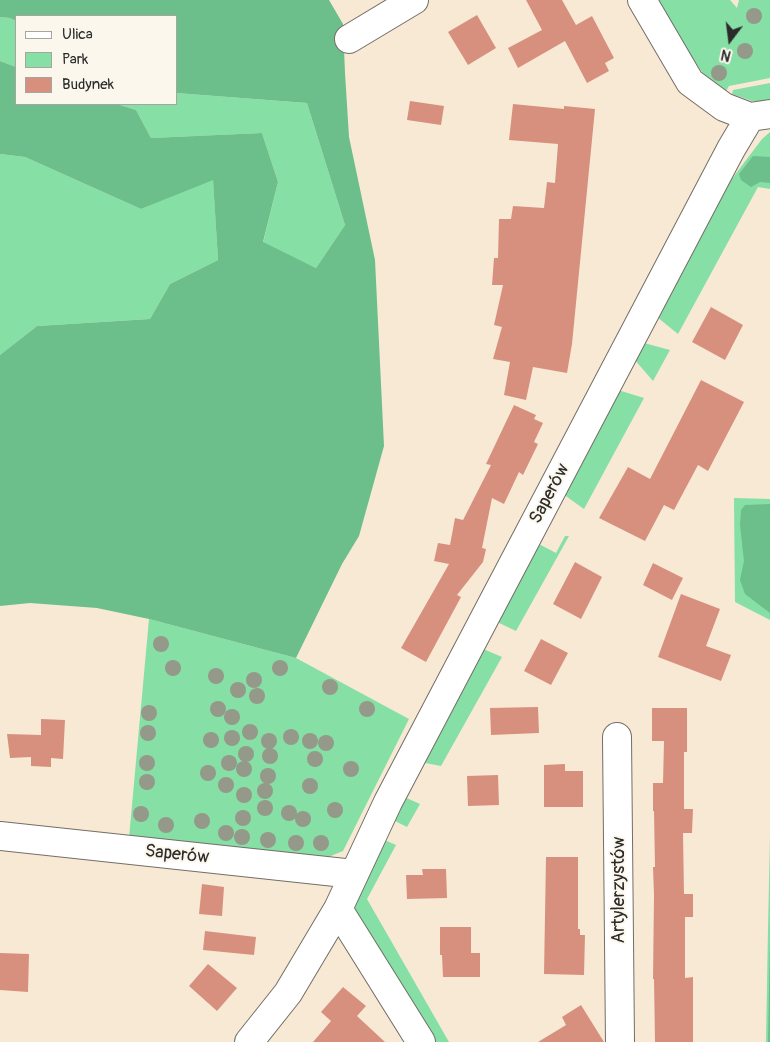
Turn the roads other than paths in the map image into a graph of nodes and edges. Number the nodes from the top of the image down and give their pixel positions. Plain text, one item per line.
1 (414, 0) edge
2 (642, 0) edge
3 (349, 39) dead end
4 (760, 116) edge
5 (617, 737) dead end
6 (0, 836) edge
7 (354, 874) junction
8 (338, 909) junction
9 (249, 1042) edge
10 (421, 1042) edge
11 (620, 1042) edge

1 - 3 street
2 - 4 street
4 - 7 street, Saperów
5 - 11 street, Artylerzystów
6 - 7 street, Saperów
7 - 8 street, Saperów
8 - 9 street, Saperów
8 - 10 street

